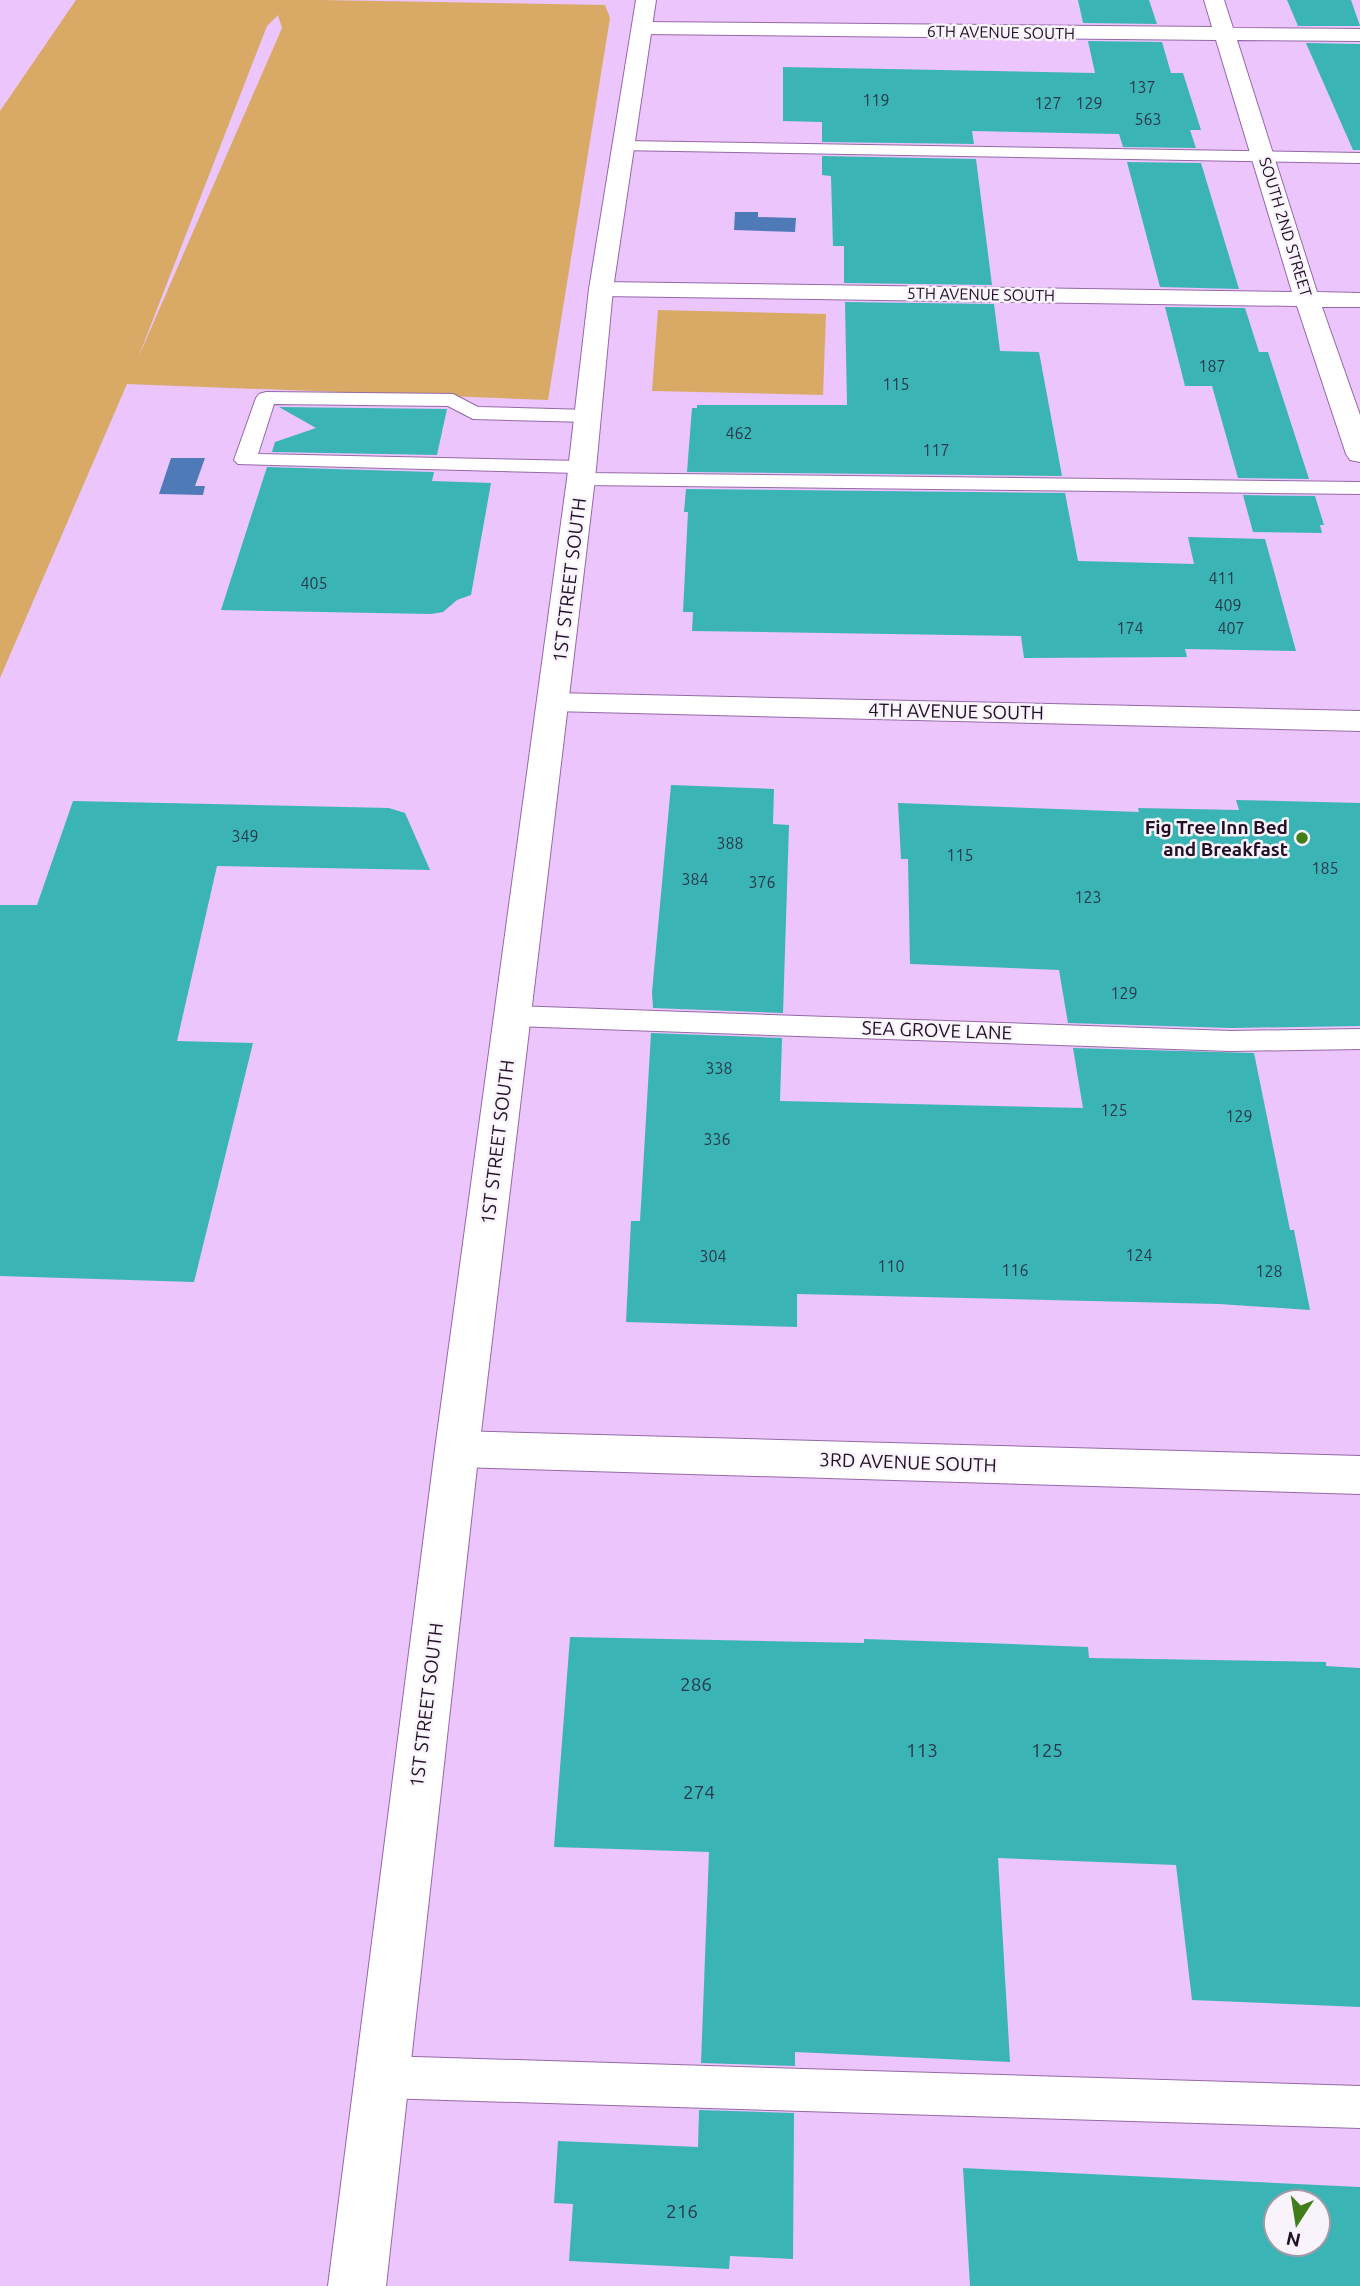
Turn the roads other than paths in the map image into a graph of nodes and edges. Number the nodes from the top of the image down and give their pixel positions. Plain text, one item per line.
1 (1214, 0) edge
2 (645, 14) edge
3 (1226, 34) junction
4 (1360, 35) edge
5 (624, 146) junction
6 (1265, 156) junction
7 (1360, 158) edge
8 (601, 289) junction
9 (1307, 299) junction
10 (1360, 300) edge
11 (588, 416) junction
12 (1360, 454) edge
13 (582, 473) junction
14 (1360, 488) edge
15 (553, 702) junction
16 (1360, 721) edge
17 (514, 1016) junction
18 (1360, 1039) edge
19 (457, 1449) junction
20 (1360, 1475) edge
21 (383, 2077) junction
22 (1360, 2107) edge
23 (357, 2286) edge

1 - 3 street, SOUTH 2ND STREET
2 - 3 street, 6TH AVENUE SOUTH
2 - 5 street, 1ST STREET SOUTH
3 - 4 street, 6TH AVENUE SOUTH
3 - 6 street, SOUTH 2ND STREET
5 - 6 lane
5 - 8 street, 1ST STREET SOUTH
6 - 7 lane
6 - 9 street, SOUTH 2ND STREET
8 - 9 street, 5TH AVENUE SOUTH
8 - 11 street, 1ST STREET SOUTH
9 - 10 street, 5TH AVENUE SOUTH
9 - 12 street, SOUTH 2ND STREET
11 - 13 street, 1ST STREET SOUTH
11 - 13 lane
13 - 14 lane
13 - 15 street, 1ST STREET SOUTH
15 - 16 street, 4TH AVENUE SOUTH
15 - 17 street, 1ST STREET SOUTH
17 - 18 lane, SEA GROVE LANE
17 - 19 street, 1ST STREET SOUTH
19 - 20 street, 3RD AVENUE SOUTH
19 - 21 street, 1ST STREET SOUTH
21 - 22 lane
21 - 23 street, 1ST STREET SOUTH

